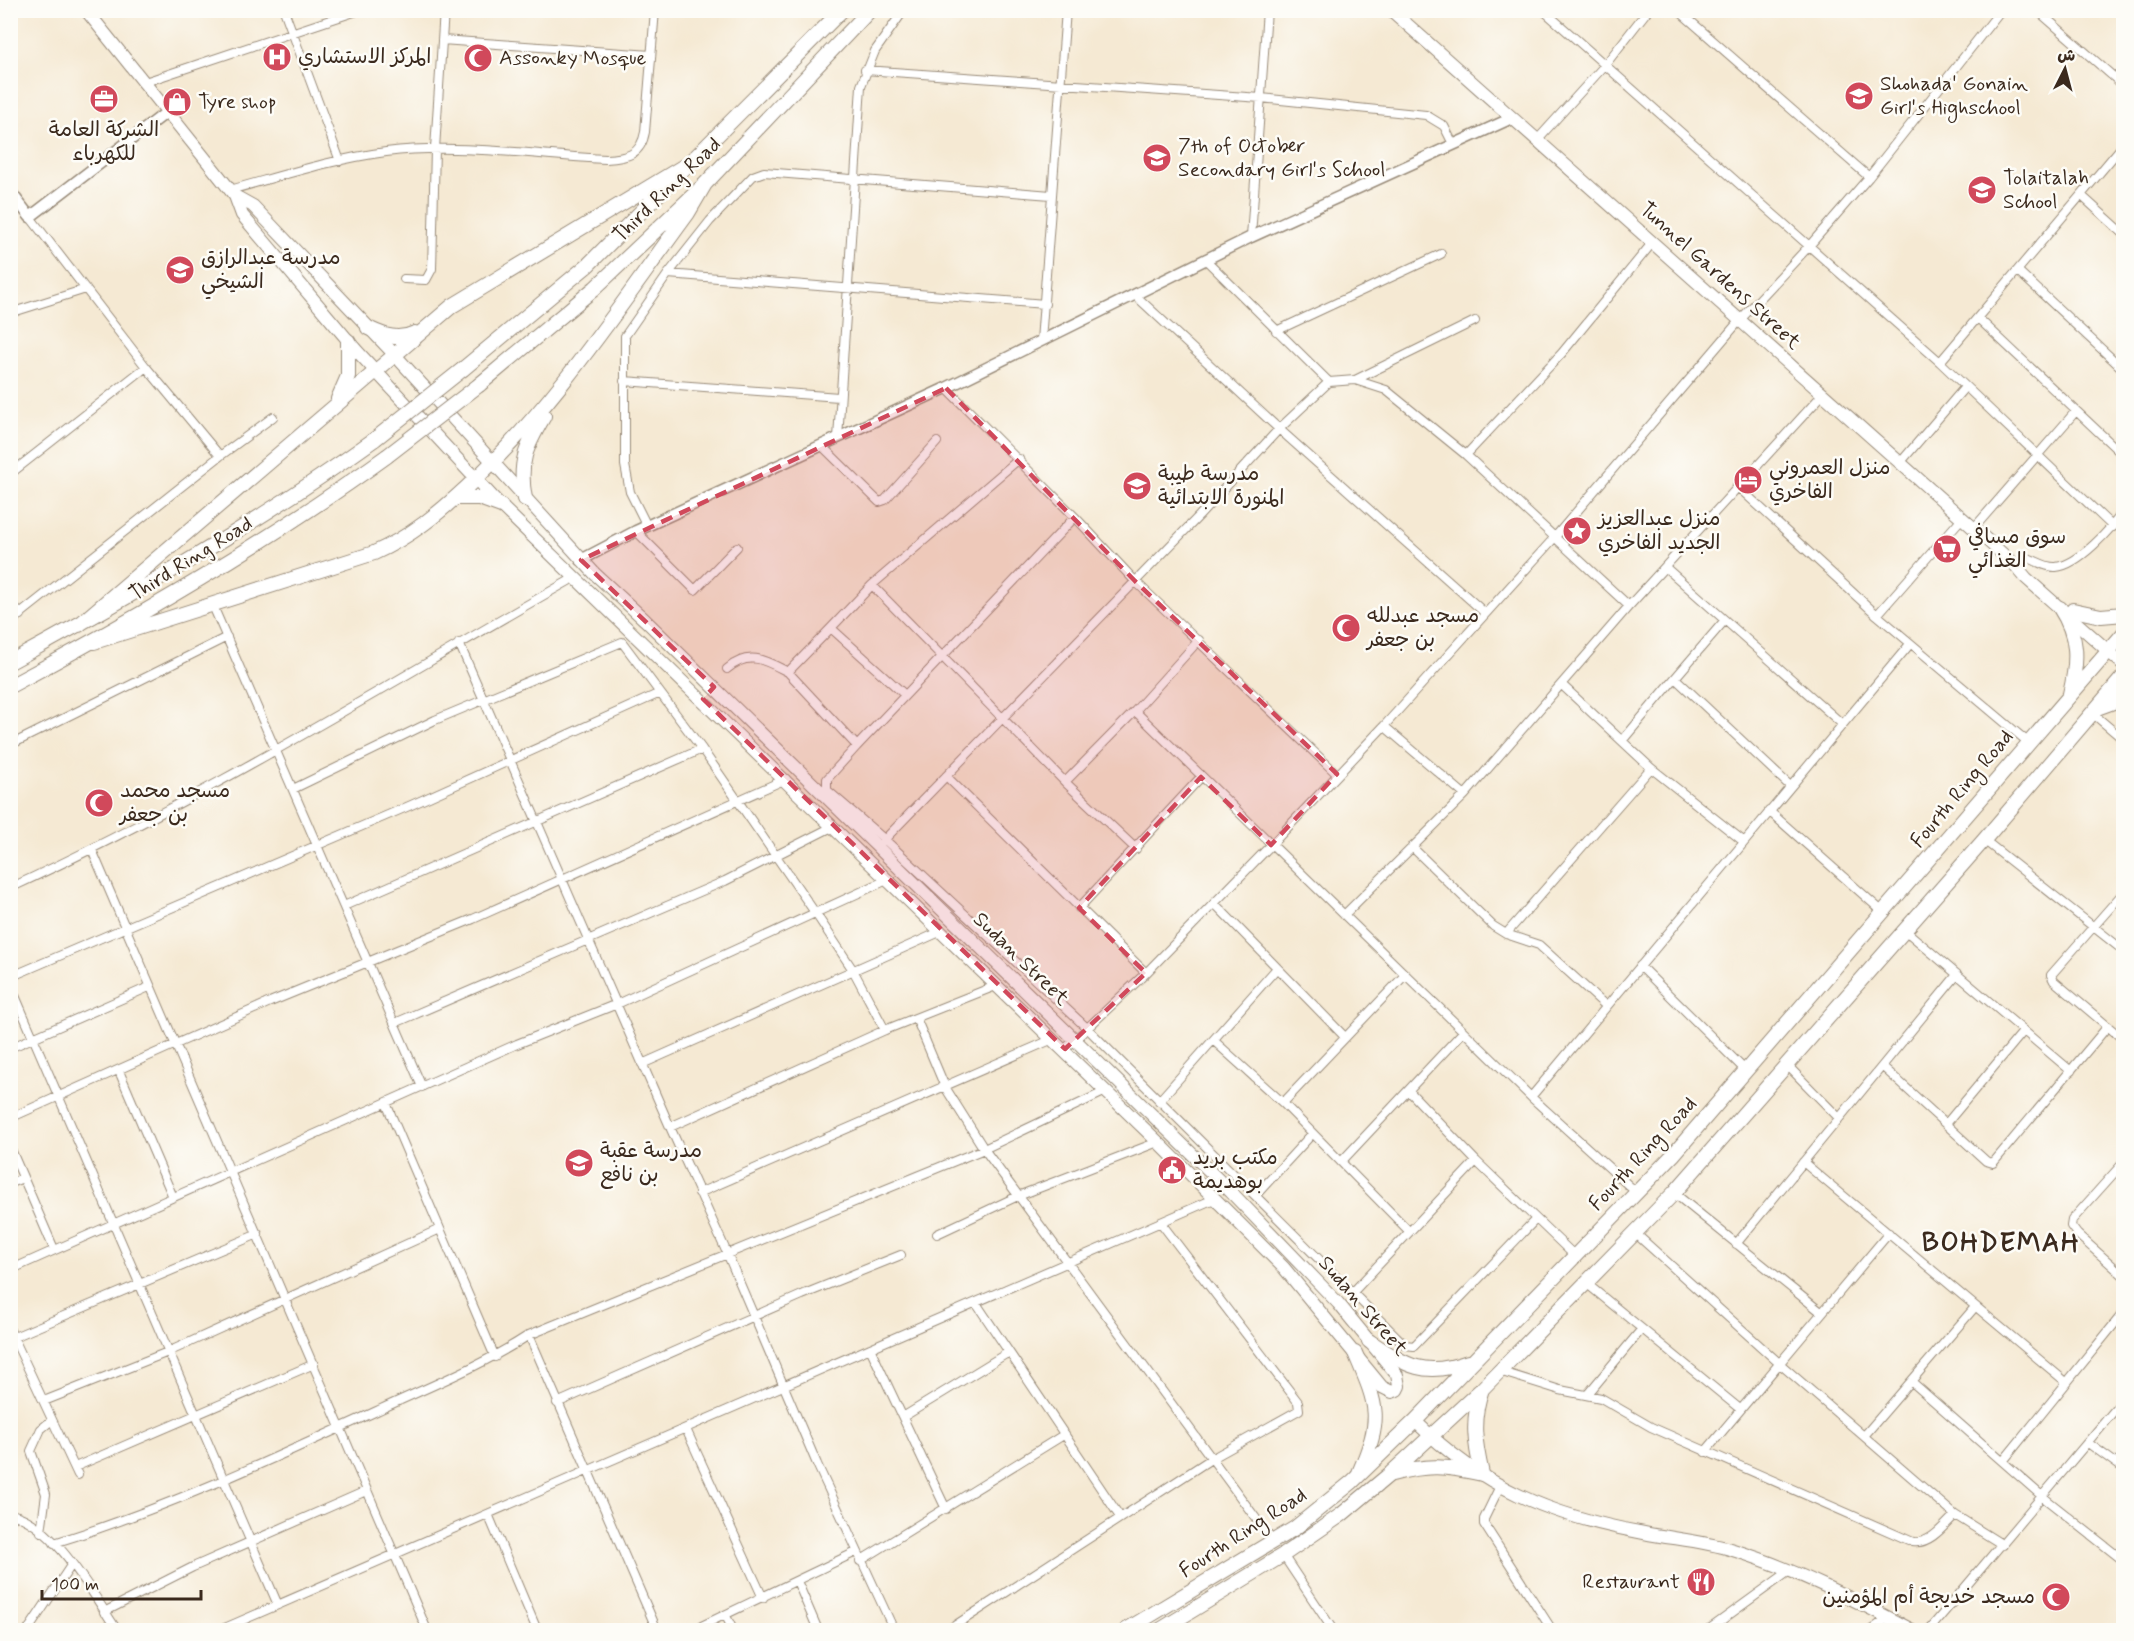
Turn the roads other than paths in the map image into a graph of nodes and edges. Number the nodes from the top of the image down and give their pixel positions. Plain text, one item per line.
1 (86, 10) edge
2 (284, 10) edge
3 (360, 10) edge
4 (444, 10) edge
5 (655, 10) edge
6 (842, 10) edge
7 (870, 10) edge
8 (904, 10) edge
9 (1066, 10) edge
10 (1267, 10) edge
11 (1391, 10) edge
12 (1543, 10) edge
13 (1648, 10) edge
14 (1678, 10) edge
15 (2001, 10) edge
16 (2037, 10) edge
17 (292, 31) junction
18 (442, 40) junction
19 (651, 55) junction
20 (1605, 65) junction
21 (865, 70) junction
22 (142, 83) junction
23 (1061, 85) junction
24 (2124, 86) edge
25 (1261, 98) junction
26 (167, 112) junction
27 (1512, 118) junction
28 (1537, 140) junction
29 (1453, 144) junction
30 (2124, 144) edge
31 (435, 149) junction
32 (340, 161) junction
33 (689, 164) junction
34 (1869, 177) junction
35 (853, 179) junction
36 (705, 184) junction
37 (10, 190) edge
38 (232, 193) junction
39 (1051, 195) junction
40 (2082, 196) junction
41 (15, 205) edge
42 (30, 217) junction
43 (2124, 234) edge
44 (1251, 237) junction
45 (1653, 242) junction
46 (1810, 245) junction
47 (1441, 254) dead end
48 (1205, 259) junction
49 (2018, 271) junction
50 (668, 274) junction
51 (404, 279) dead end
52 (86, 289) junction
53 (845, 289) junction
54 (1136, 296) junction
55 (1045, 304) junction
56 (10, 313) edge
57 (1978, 318) junction
58 (1740, 320) junction
59 (1475, 321) dead end
60 (368, 328) junction
61 (425, 328) junction
62 (1276, 331) junction
63 (348, 341) junction
64 (1041, 341) junction
65 (394, 354) junction
66 (1940, 362) junction
67 (146, 367) junction
68 (2124, 370) edge
69 (375, 372) junction
70 (1355, 380) junction
71 (624, 381) junction
72 (1329, 382) junction
73 (1965, 387) junction
74 (946, 388) junction
75 (557, 392) junction
76 (1822, 394) junction
77 (839, 397) junction
78 (336, 404) junction
79 (2076, 411) junction
80 (273, 417) dead end
81 (1279, 429) junction
82 (838, 438) junction
83 (938, 442) dead end
84 (822, 446) junction
85 (2038, 454) junction
86 (1466, 455) junction
87 (220, 456) junction
88 (2124, 456) edge
89 (1019, 459) junction
90 (492, 463) junction
91 (1900, 463) junction
92 (10, 474) edge
93 (476, 479) junction
94 (1737, 486) junction
95 (455, 498) junction
96 (525, 498) junction
97 (501, 506) junction
98 (2124, 510) edge
99 (1075, 517) junction
100 (1962, 518) junction
101 (647, 526) junction
102 (2113, 527) junction
103 (1974, 528) junction
104 (636, 531) junction
105 (1555, 537) junction
106 (737, 547) dead end
107 (581, 560) junction
108 (1665, 567) junction
109 (2018, 567) junction
110 (574, 578) junction
111 (1136, 581) junction
112 (872, 585) junction
113 (10, 601) edge
114 (213, 606) junction
115 (1629, 606) junction
116 (2066, 609) junction
117 (1485, 613) junction
118 (2124, 614) edge
119 (21, 615) junction
120 (1877, 615) junction
121 (1725, 620) junction
122 (10, 622) edge
123 (79, 626) junction
124 (831, 628) junction
125 (2124, 633) edge
126 (227, 637) junction
127 (1199, 640) junction
128 (94, 642) junction
129 (459, 643) junction
130 (1910, 644) junction
131 (2115, 650) edge
132 (943, 655) junction
133 (10, 662) edge
134 (2124, 665) edge
135 (727, 669) dead end
136 (788, 672) junction
137 (2124, 676) edge
138 (1675, 678) junction
139 (1562, 685) junction
140 (10, 686) edge
141 (714, 687) junction
142 (660, 693) junction
143 (905, 695) junction
144 (2069, 697) junction
145 (2124, 698) edge
146 (484, 699) junction
147 (703, 699) junction
148 (2093, 710) junction
149 (1135, 711) junction
150 (1003, 719) junction
151 (1841, 723) junction
152 (1384, 726) junction
153 (2124, 740) edge
154 (1622, 741) junction
155 (2029, 743) junction
156 (10, 745) edge
157 (857, 746) junction
158 (702, 749) junction
159 (277, 751) junction
160 (510, 759) junction
161 (1651, 768) junction
162 (1337, 774) junction
163 (946, 776) junction
164 (1201, 777) junction
165 (786, 779) junction
166 (1065, 782) junction
167 (1789, 785) junction
168 (293, 789) junction
169 (1466, 795) junction
170 (737, 801) junction
171 (1769, 812) junction
172 (537, 820) junction
173 (834, 826) junction
174 (1984, 840) junction
175 (1743, 841) junction
176 (881, 843) junction
177 (1271, 844) junction
178 (318, 846) junction
179 (1412, 847) junction
180 (1136, 849) junction
181 (92, 850) junction
182 (776, 858) junction
183 (562, 877) junction
184 (889, 879) junction
185 (10, 888) edge
186 (2124, 892) edge
187 (1214, 903) junction
188 (344, 906) junction
189 (1079, 908) junction
190 (1884, 913) junction
191 (816, 914) junction
192 (1344, 915) junction
193 (2094, 925) junction
194 (127, 929) junction
195 (942, 931) junction
196 (1906, 931) junction
197 (1506, 934) junction
198 (590, 941) junction
199 (2124, 951) edge
200 (368, 961) junction
201 (1640, 966) junction
202 (1277, 968) junction
203 (853, 970) junction
204 (1146, 973) junction
205 (1404, 976) junction
206 (1956, 976) junction
207 (10, 978) edge
208 (10, 984) edge
209 (998, 985) junction
210 (149, 987) junction
211 (1816, 993) junction
212 (617, 1004) junction
213 (1606, 1006) junction
214 (1836, 1010) junction
215 (916, 1018) junction
216 (395, 1023) junction
217 (2108, 1026) junction
218 (1088, 1029) junction
219 (885, 1030) junction
220 (1463, 1032) junction
221 (2022, 1033) junction
222 (1344, 1036) junction
223 (34, 1038) junction
224 (1053, 1039) junction
225 (1076, 1039) junction
226 (1213, 1040) junction
227 (2124, 1040) edge
228 (175, 1045) junction
229 (10, 1048) edge
230 (1065, 1049) junction
231 (642, 1064) junction
232 (1787, 1065) junction
233 (1882, 1066) junction
234 (119, 1071) junction
235 (2071, 1071) junction
236 (1747, 1072) junction
237 (422, 1087) junction
238 (945, 1087) junction
239 (1106, 1090) junction
240 (1409, 1091) junction
241 (1531, 1097) junction
242 (59, 1098) junction
243 (1159, 1101) junction
244 (386, 1103) junction
245 (1282, 1103) junction
246 (10, 1118) edge
247 (1839, 1118) junction
248 (1946, 1124) junction
249 (670, 1127) junction
250 (1312, 1134) junction
251 (1158, 1142) junction
252 (10, 1147) edge
253 (984, 1149) junction
254 (1476, 1161) junction
255 (1341, 1162) junction
256 (1803, 1162) junction
257 (2124, 1162) edge
258 (230, 1173) junction
259 (23, 1178) junction
260 (10, 1183) edge
261 (699, 1193) junction
262 (1637, 1193) junction
263 (1674, 1193) junction
264 (1256, 1195) junction
265 (1018, 1196) junction
266 (173, 1197) junction
267 (1214, 1198) junction
268 (1536, 1218) junction
269 (113, 1223) junction
270 (1161, 1223) junction
271 (440, 1228) junction
272 (1409, 1232) junction
273 (1635, 1233) junction
274 (1889, 1233) junction
275 (258, 1234) junction
276 (937, 1234) dead end
277 (1736, 1244) junction
278 (54, 1249) junction
279 (727, 1252) junction
280 (901, 1255) dead end
281 (1575, 1257) junction
282 (1066, 1262) junction
283 (10, 1270) edge
284 (2124, 1276) edge
285 (1586, 1283) junction
286 (139, 1284) junction
287 (1353, 1292) junction
288 (285, 1300) junction
289 (976, 1303) junction
290 (1976, 1307) junction
291 (1821, 1312) junction
292 (2124, 1312) edge
293 (754, 1316) junction
294 (1641, 1330) junction
295 (12, 1334) edge
296 (529, 1335) junction
297 (1370, 1341) junction
298 (870, 1348) junction
299 (168, 1352) junction
300 (1009, 1352) junction
301 (1355, 1353) junction
302 (495, 1357) junction
303 (1473, 1360) junction
304 (1779, 1362) junction
305 (314, 1365) junction
306 (1499, 1371) junction
307 (1912, 1382) junction
308 (2066, 1382) junction
309 (784, 1385) junction
310 (1482, 1389) junction
311 (1587, 1395) junction
312 (2124, 1399) edge
313 (44, 1401) junction
314 (557, 1403) junction
315 (1740, 1409) junction
316 (195, 1415) junction
317 (903, 1417) junction
318 (52, 1420) junction
319 (1415, 1421) junction
320 (340, 1428) junction
321 (686, 1429) junction
322 (1065, 1434) junction
323 (1430, 1436) junction
324 (1864, 1436) junction
325 (2088, 1443) junction
326 (1705, 1452) junction
327 (1211, 1459) junction
328 (2004, 1460) junction
329 (2124, 1469) edge
330 (587, 1470) junction
331 (1390, 1474) junction
332 (1482, 1474) junction
333 (1358, 1476) junction
334 (223, 1478) junction
335 (1500, 1486) junction
336 (366, 1491) junction
337 (2043, 1497) junction
338 (946, 1509) junction
339 (10, 1514) edge
340 (488, 1514) junction
341 (1955, 1515) junction
342 (1120, 1517) junction
343 (41, 1532) junction
344 (250, 1541) junction
345 (54, 1543) junction
346 (1274, 1543) junction
347 (2003, 1545) junction
348 (856, 1552) junction
349 (393, 1555) junction
350 (1283, 1555) junction
351 (860, 1561) junction
352 (2124, 1561) edge
353 (72, 1564) junction
354 (1788, 1572) junction
355 (797, 1581) junction
356 (764, 1598) junction
357 (278, 1605) junction
358 (104, 1612) junction
359 (726, 1616) junction
360 (1888, 1618) junction
361 (28, 1630) edge
362 (117, 1630) edge
363 (220, 1630) edge
364 (427, 1630) edge
365 (537, 1630) edge
366 (657, 1630) edge
367 (693, 1630) edge
368 (733, 1630) edge
369 (818, 1630) edge
370 (894, 1630) edge
371 (948, 1630) edge
372 (1126, 1630) edge
373 (1160, 1630) edge
374 (1333, 1630) edge
375 (1552, 1630) edge
376 (1708, 1630) edge
377 (1871, 1630) edge
378 (1912, 1630) edge
379 (1929, 1630) edge

1 - 22 main road
2 - 17 street
3 - 17 street
4 - 18 street
5 - 19 street
6 - 33 main road, Third Ring Road
7 - 36 main road, Third Ring Road
8 - 21 street
9 - 23 street
10 - 25 street
11 - 27 main road, Tunnel Gardens Street
12 - 20 street
13 - 20 street
14 - 34 street
15 - 34 street
16 - 24 street
17 - 22 street
17 - 32 street
18 - 19 street
18 - 31 street
19 - 31 street
20 - 28 street
20 - 46 street
21 - 23 street
21 - 35 street
22 - 26 main road
23 - 25 street
23 - 39 street
25 - 29 street
25 - 44 street
26 - 38 main road
26 - 42 street
27 - 28 main road, Tunnel Gardens Street
27 - 29 street
28 - 45 main road, Tunnel Gardens Street
29 - 44 street
30 - 40 street
31 - 32 street
31 - 51 street
32 - 38 street
33 - 61 main road
33 - 123 main road, Third Ring Road, bridge
34 - 46 street
35 - 39 street
35 - 50 street
35 - 53 street
36 - 75 main road
36 - 128 main road, Third Ring Road, bridge
37 - 41 street
38 - 60 main road, Sudan Street
38 - 63 main road, Sudan Street
39 - 55 street
40 - 43 street
40 - 49 street
41 - 42 street
42 - 52 street
44 - 48 street
45 - 58 main road, Tunnel Gardens Street
45 - 86 street
46 - 58 street
46 - 66 street
47 - 62 street
48 - 54 street
48 - 62 street
49 - 57 street
49 - 68 street
50 - 53 street
50 - 71 street
52 - 56 street
52 - 67 street
53 - 55 street
53 - 77 street
54 - 64 street
54 - 81 street
55 - 64 street
57 - 66 street
57 - 79 street
58 - 76 main road, Tunnel Gardens Street
58 - 105 street
59 - 70 street
60 - 61 main road
60 - 65 main road, Sudan Street
61 - 65 main road
62 - 72 street
63 - 69 main road, Sudan Street
63 - 78 main road
64 - 74 street
65 - 69 main road
65 - 90 main road, Sudan Street
66 - 73 street
67 - 87 street
67 - 92 street
69 - 78 main road
69 - 93 main road, Sudan Street
70 - 72 street
70 - 86 street
71 - 77 street
71 - 101 street
72 - 81 street
73 - 85 street
73 - 91 street
74 - 82 street
74 - 89 street
75 - 90 main road
75 - 96 main road
76 - 91 main road, Tunnel Gardens Street
76 - 94 street
77 - 82 street
78 - 123 main road
79 - 85 street
79 - 88 street
80 - 87 street
81 - 111 street
81 - 117 street
82 - 84 street
83 - 84 street
84 - 101 street
85 - 102 street
85 - 103 street
86 - 105 street
87 - 119 street
89 - 99 street
89 - 112 street
90 - 93 main road
90 - 96 main road, Sudan Street
91 - 100 main road, Tunnel Gardens Street
93 - 95 main road
93 - 97 main road, Sudan Street
94 - 108 street
94 - 120 street
95 - 97 main road
95 - 114 main road
96 - 107 main road, Sudan Street
97 - 110 main road, Sudan Street
98 - 102 street
99 - 111 street
99 - 132 street
100 - 103 main road, Tunnel Gardens Street
100 - 120 street
101 - 104 street
102 - 109 street
103 - 109 main road, Tunnel Gardens Street
104 - 106 street
104 - 107 street
105 - 115 street
105 - 117 street
107 - 141 main road, Sudan Street
108 - 115 street
108 - 121 street
109 - 116 main road, Tunnel Gardens Street
110 - 129 street
110 - 147 main road, Sudan Street
111 - 127 street
111 - 150 street
112 - 124 street
112 - 132 street
113 - 119 street
114 - 126 street
114 - 128 main road
115 - 139 street
116 - 118 main road
116 - 131 main road, Tunnel Gardens Street
116 - 144 main road
117 - 152 street
119 - 122 street
120 - 130 street
121 - 138 street
121 - 151 street
123 - 133 main road, Third Ring Road
124 - 136 street
124 - 143 street
125 - 131 main road, Fourth Ring Road
126 - 156 street
126 - 159 street
127 - 149 street
127 - 162 street
128 - 140 main road, Third Ring Road
129 - 146 street
129 - 159 street
130 - 151 street
130 - 155 street
131 - 134 main road, Tunnel Gardens Street
131 - 144 main road, Fourth Ring Road
132 - 143 street
132 - 150 street
135 - 136 street
136 - 157 street
137 - 148 main road, Fourth Ring Road
138 - 154 street
138 - 167 street
139 - 154 street
139 - 169 street
141 - 147 main road
141 - 176 main road, Sudan Street
142 - 146 street
142 - 158 street
142 - 160 street
143 - 157 street
144 - 155 main road, Fourth Ring Road
145 - 148 main road
146 - 160 street
146 - 168 street
147 - 165 main road, Sudan Street
148 - 153 street
148 - 174 main road, Fourth Ring Road
149 - 164 street
149 - 166 street
150 - 163 street
150 - 166 street
151 - 167 street
152 - 162 street
152 - 169 street
154 - 161 street
155 - 190 main road, Fourth Ring Road
157 - 176 street
158 - 170 street
158 - 172 street
159 - 168 street
159 - 181 street
160 - 172 street
160 - 178 street
161 - 175 street
161 - 197 street
162 - 177 street
163 - 176 street
163 - 189 street
164 - 177 street
164 - 180 street
165 - 170 street
165 - 173 main road, Sudan Street
166 - 180 street
167 - 171 street
168 - 178 street
169 - 179 street
170 - 182 street
170 - 183 street
171 - 175 street
171 - 190 street
172 - 183 street
172 - 188 street
173 - 182 street
173 - 184 main road, Sudan Street
174 - 193 street
174 - 196 main road, Fourth Ring Road
175 - 201 street
176 - 218 street
176 - 225 main road, Sudan Street
177 - 187 street
177 - 192 street
178 - 188 street
178 - 194 street
179 - 192 street
179 - 197 street
180 - 189 street
181 - 185 street
181 - 194 street
182 - 191 street
182 - 198 street
183 - 198 street
183 - 200 street
184 - 191 street
184 - 195 main road, Sudan Street
186 - 193 street
187 - 202 street
187 - 204 street
188 - 200 street
189 - 204 street
190 - 211 main road, Fourth Ring Road
191 - 203 street
191 - 212 street
192 - 205 street
193 - 199 street
193 - 217 street
194 - 207 street
194 - 210 street
195 - 203 street
195 - 209 main road, Sudan Street
196 - 206 street
196 - 214 main road, Fourth Ring Road
197 - 213 street
198 - 212 street
198 - 216 street
200 - 216 street
200 - 228 street
201 - 213 street
201 - 236 street
202 - 222 street
202 - 226 street
203 - 219 street
203 - 231 street
204 - 218 street
205 - 220 street
205 - 222 street
206 - 221 street
206 - 233 street
208 - 223 street
209 - 215 street
209 - 224 main road, Sudan Street
210 - 223 street
210 - 228 street
211 - 214 main road
211 - 236 main road, Fourth Ring Road
212 - 231 street
212 - 237 street
213 - 241 street
214 - 232 main road, Fourth Ring Road
215 - 219 street
215 - 238 street
216 - 237 street
217 - 227 street
217 - 235 street
218 - 225 street
218 - 243 street
219 - 249 street
220 - 240 street
220 - 241 street
221 - 235 street
221 - 248 street
222 - 245 street
223 - 229 street
223 - 242 street
224 - 230 main road, Sudan Street
224 - 238 street
225 - 230 street
225 - 297 main road, Sudan Street
226 - 243 street
226 - 245 street
228 - 234 street
228 - 258 street
230 - 239 main road, Sudan Street
231 - 249 street
232 - 247 street
232 - 263 main road, Fourth Ring Road
233 - 247 street
233 - 248 street
234 - 242 street
234 - 266 street
235 - 248 street
236 - 262 main road, Fourth Ring Road
237 - 244 street
238 - 253 street
238 - 261 street
239 - 251 main road, Sudan Street
239 - 253 street
240 - 254 street
240 - 255 street
241 - 262 street
242 - 246 street
242 - 269 street
243 - 264 street
244 - 258 street
244 - 271 street
245 - 250 street
247 - 256 street
249 - 261 street
250 - 255 street
250 - 264 street
251 - 265 street
251 - 267 main road, Sudan Street
252 - 259 street
253 - 265 street
253 - 279 street
254 - 268 street
254 - 272 street
255 - 272 street
256 - 274 street
256 - 277 street
257 - 284 street
258 - 266 street
258 - 275 street
259 - 260 street
259 - 278 street
261 - 279 street
262 - 281 main road, Fourth Ring Road
263 - 273 main road, Fourth Ring Road
263 - 277 street
264 - 287 street
265 - 276 street
265 - 282 street
266 - 269 street
267 - 270 street
267 - 301 main road, Sudan Street
268 - 281 street
268 - 287 street
269 - 278 street
269 - 286 street
270 - 282 street
270 - 327 street
271 - 288 street
271 - 302 street
272 - 287 street
273 - 285 main road, Fourth Ring Road
273 - 304 street
274 - 290 street
274 - 291 street
275 - 286 street
275 - 288 street
277 - 291 street
278 - 283 street
279 - 293 street
279 - 296 street
280 - 293 street
281 - 303 main road, Fourth Ring Road
282 - 289 street
282 - 327 street
285 - 294 street
285 - 306 main road, Fourth Ring Road
286 - 295 street
286 - 299 street
288 - 299 street
288 - 305 street
289 - 298 street
289 - 300 street
290 - 307 street
290 - 308 street
291 - 304 street
292 - 308 street
293 - 309 street
293 - 314 street
294 - 311 street
294 - 315 street
295 - 313 street
296 - 302 street
296 - 314 street
297 - 301 main road, Sudan Street
297 - 303 main road
298 - 309 street
298 - 317 street
299 - 313 street
299 - 316 street
300 - 317 street
300 - 322 street
301 - 333 main road
302 - 320 street
303 - 319 main road, Fourth Ring Road
304 - 315 street
304 - 324 street
305 - 316 street
305 - 320 street
306 - 310 main road, Fourth Ring Road
306 - 311 street
307 - 324 street
307 - 328 street
308 - 328 street
309 - 321 street
309 - 348 street
310 - 323 main road, Fourth Ring Road
310 - 332 main road
311 - 326 street
312 - 325 street
313 - 318 street
314 - 330 street
315 - 326 street
316 - 318 street
316 - 334 street
317 - 338 street
318 - 343 street
319 - 323 main road
319 - 333 main road, Fourth Ring Road
320 - 334 street
320 - 336 street
321 - 330 street
321 - 356 street
322 - 338 street
322 - 342 street
323 - 331 main road, Fourth Ring Road
323 - 332 main road
324 - 341 street
325 - 329 street
325 - 337 street
326 - 341 street
327 - 342 street
327 - 346 street
328 - 337 street
330 - 340 street
330 - 366 street
331 - 332 main road
331 - 350 main road, Fourth Ring Road
332 - 335 main road
333 - 346 main road, Fourth Ring Road
334 - 344 street
334 - 345 street
335 - 354 main road
335 - 375 street
336 - 344 street
336 - 349 street
337 - 347 street
337 - 352 street
338 - 351 street
339 - 343 street
340 - 349 street
340 - 365 street
341 - 347 street
342 - 371 street
343 - 345 street
344 - 357 street
344 - 358 street
345 - 353 street
346 - 372 main road, Fourth Ring Road
347 - 379 street
348 - 351 street
348 - 355 street
349 - 357 street
349 - 364 street
350 - 373 main road, Fourth Ring Road
350 - 374 street
351 - 370 street
353 - 358 street
353 - 361 street
354 - 360 main road
354 - 376 street
355 - 356 street
355 - 369 street
356 - 359 street
357 - 363 street
358 - 362 street
359 - 367 street
359 - 368 street
360 - 377 street
360 - 378 main road

